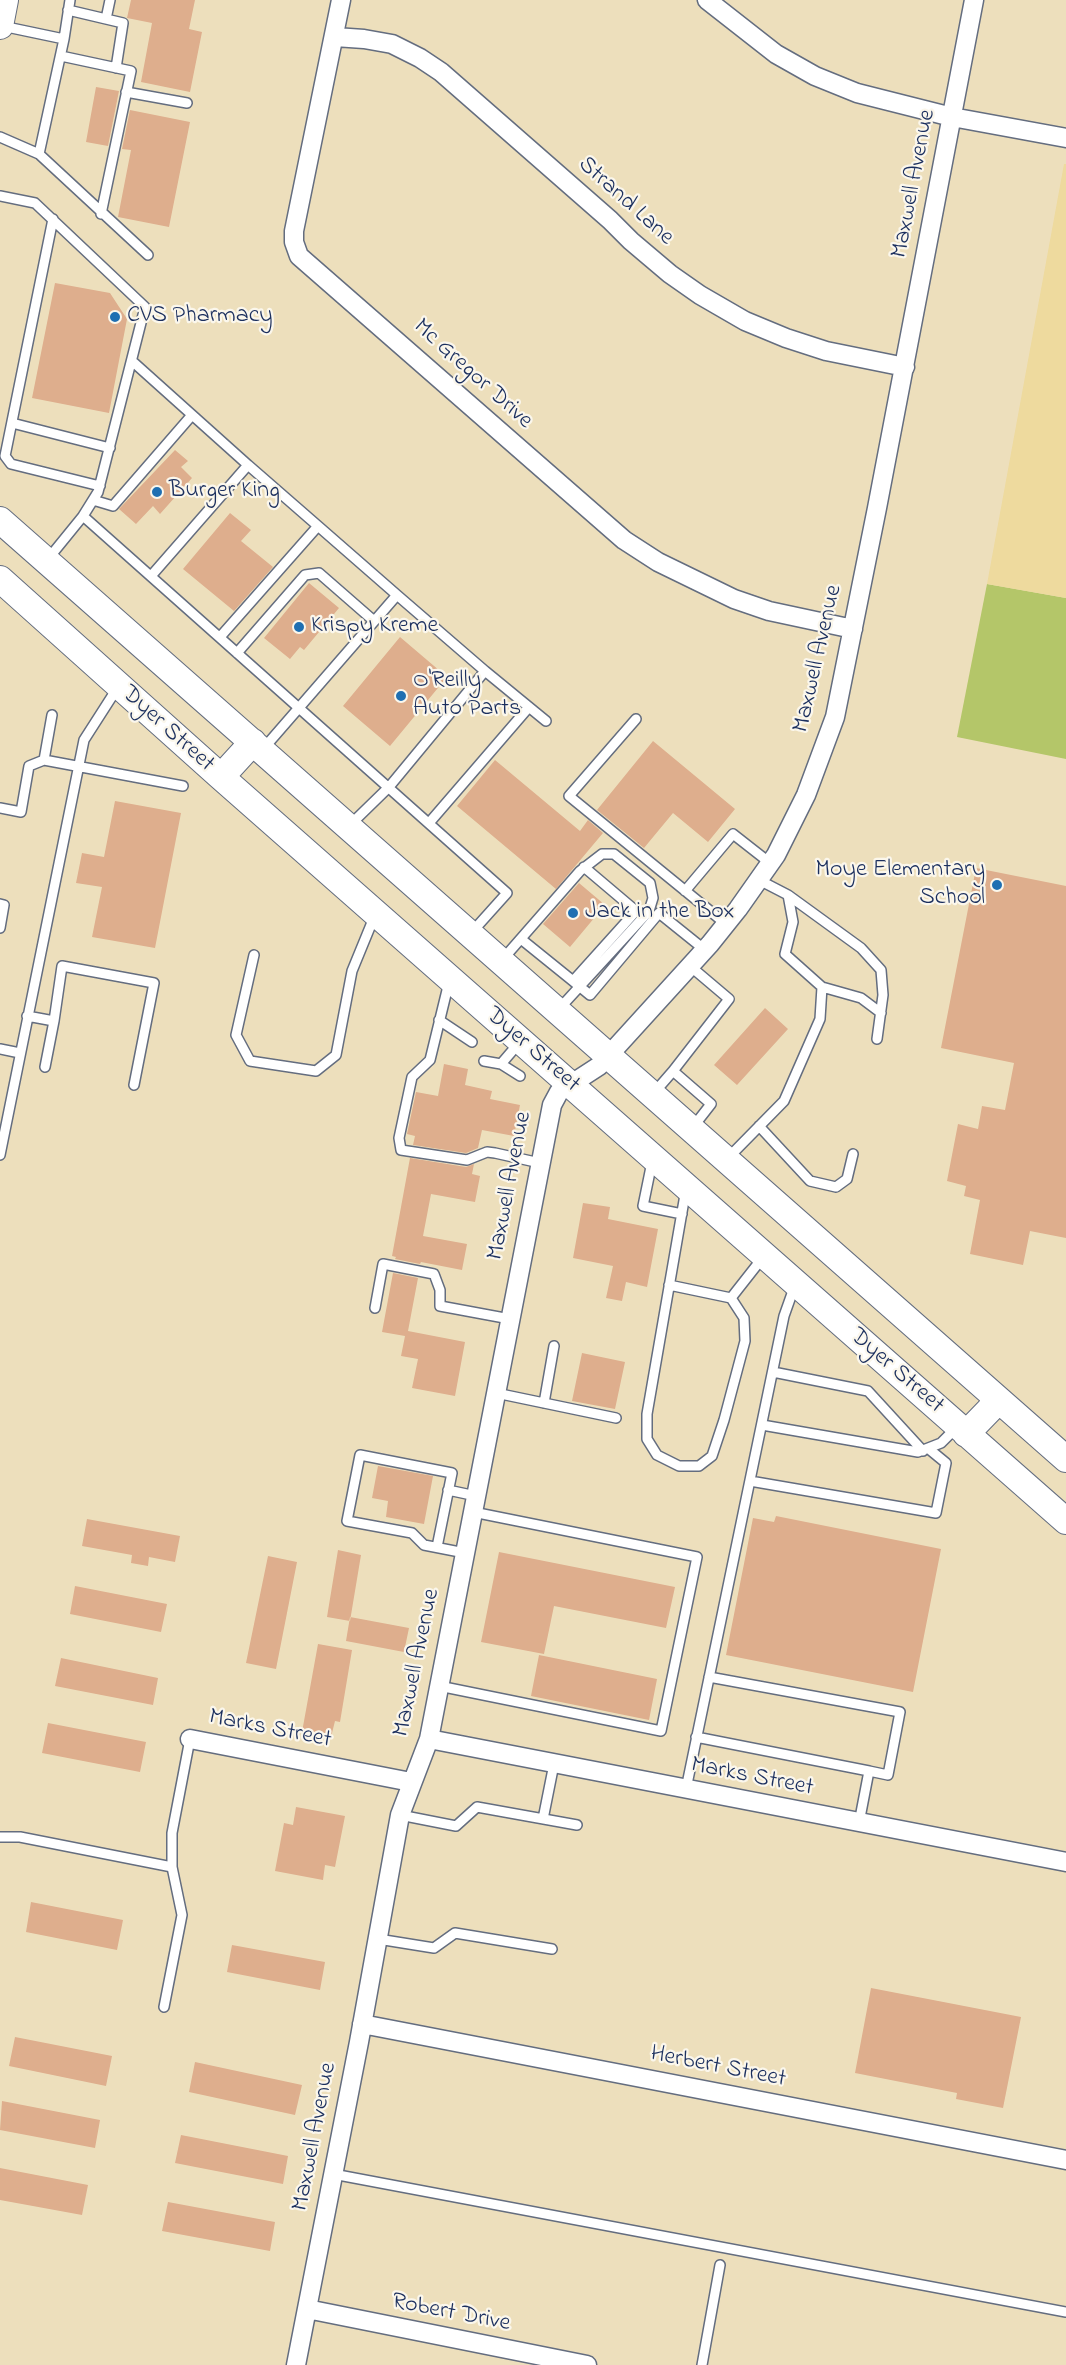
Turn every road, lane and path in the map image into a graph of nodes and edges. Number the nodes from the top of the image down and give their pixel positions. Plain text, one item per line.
1 (5, 0) edge
2 (70, 0) edge
3 (110, 0) edge
4 (341, 0) edge
5 (707, 0) edge
6 (974, 0) edge
7 (68, 10) junction
8 (106, 19) junction
9 (0, 26) edge
10 (335, 37) junction
11 (64, 39) junction
12 (61, 56) junction
13 (116, 68) junction
14 (126, 92) junction
15 (187, 103) dead end
16 (952, 117) junction
17 (0, 137) edge
18 (1066, 138) edge
19 (39, 154) junction
20 (0, 196) edge
21 (101, 214) junction
22 (53, 219) junction
23 (148, 255) dead end
24 (132, 361) junction
25 (905, 367) junction
26 (192, 415) junction
27 (12, 423) junction
28 (110, 448) junction
29 (248, 465) junction
30 (100, 486) junction
31 (93, 500) junction
32 (83, 516) junction
33 (0, 520) edge
34 (318, 526) junction
35 (47, 561) junction
36 (151, 576) junction
37 (0, 579) edge
38 (397, 595) junction
39 (374, 621) junction
40 (853, 629) junction
41 (220, 637) junction
42 (237, 653) junction
43 (485, 671) junction
44 (118, 687) junction
45 (299, 707) junction
46 (529, 707) junction
47 (52, 715) dead end
48 (636, 719) dead end
49 (546, 721) dead end
50 (258, 746) junction
51 (44, 760) junction
52 (79, 766) junction
53 (221, 777) junction
54 (183, 786) dead end
55 (388, 787) junction
56 (0, 808) edge
57 (429, 823) junction
58 (349, 826) junction
59 (770, 863) junction
60 (584, 867) junction
61 (759, 880) junction
62 (685, 891) junction
63 (788, 895) junction
64 (2, 905) edge
65 (376, 913) junction
66 (726, 924) junction
67 (0, 928) edge
68 (471, 934) junction
69 (521, 939) junction
70 (705, 950) junction
71 (254, 955) dead end
72 (502, 961) junction
73 (690, 966) junction
74 (449, 979) junction
75 (576, 984) junction
76 (822, 987) junction
77 (558, 1011) junction
78 (881, 1013) junction
79 (27, 1016) junction
80 (439, 1020) junction
81 (54, 1021) junction
82 (877, 1039) dead end
83 (520, 1041) junction
84 (472, 1042) dead end
85 (0, 1049) edge
86 (20, 1053) junction
87 (609, 1056) junction
88 (484, 1061) dead end
89 (501, 1065) junction
90 (45, 1067) dead end
91 (673, 1071) junction
92 (520, 1076) dead end
93 (569, 1084) junction
94 (134, 1085) dead end
95 (652, 1094) junction
96 (3, 1123) edge
97 (759, 1126) junction
98 (692, 1129) junction
99 (853, 1154) dead end
100 (0, 1155) edge
101 (653, 1158) junction
102 (726, 1159) junction
103 (540, 1163) junction
104 (686, 1187) junction
105 (682, 1214) junction
106 (764, 1256) junction
107 (796, 1284) junction
108 (669, 1285) junction
109 (731, 1298) junction
110 (375, 1308) dead end
111 (510, 1320) junction
112 (554, 1346) dead end
113 (773, 1372) junction
114 (496, 1393) junction
115 (999, 1400) junction
116 (544, 1403) junction
117 (616, 1418) dead end
118 (762, 1425) junction
119 (962, 1430) junction
120 (926, 1450) junction
121 (1066, 1459) edge
122 (750, 1481) junction
123 (448, 1491) junction
124 (475, 1504) junction
125 (1066, 1521) edge
126 (437, 1547) junction
127 (465, 1553) junction
128 (709, 1677) junction
129 (439, 1686) junction
130 (696, 1737) junction
131 (190, 1739) joint
132 (429, 1739) junction
133 (554, 1764) junction
134 (869, 1771) junction
135 (411, 1782) junction
136 (686, 1789) junction
137 (400, 1815) junction
138 (543, 1819) junction
139 (859, 1822) junction
140 (577, 1825) dead end
141 (0, 1837) edge
142 (1066, 1862) edge
143 (172, 1867) junction
144 (378, 1939) junction
145 (552, 1949) dead end
146 (164, 2007) dead end
147 (362, 2024) junction
148 (1066, 2160) edge
149 (333, 2174) junction
150 (720, 2265) dead end
151 (307, 2309) junction
152 (1066, 2312) edge
153 (296, 2365) edge
154 (587, 2365) edge
155 (702, 2365) edge

1 - 9 main road
2 - 7 lane
3 - 8 lane
4 - 10 street, Mc Gregor Drive
5 - 16 street
6 - 16 street, Maxwell Avenue
7 - 8 lane
7 - 11 lane
8 - 13 lane
9 - 11 lane
10 - 25 street, Strand Lane
10 - 40 street, Mc Gregor Drive
11 - 12 lane
12 - 13 lane
12 - 19 lane
13 - 14 lane
14 - 15 lane
14 - 21 lane
16 - 18 street
16 - 25 street, Maxwell Avenue
17 - 19 lane
19 - 21 lane
20 - 22 lane
21 - 23 lane
22 - 24 lane
22 - 27 lane
24 - 26 lane
24 - 28 lane
25 - 40 street, Maxwell Avenue
26 - 29 lane
26 - 31 lane
27 - 28 lane
27 - 30 lane
28 - 30 lane
29 - 34 lane
29 - 36 lane
30 - 31 lane
31 - 32 lane
32 - 35 lane
32 - 36 lane
33 - 35 main road, Dyer Street
34 - 38 lane
34 - 41 lane
35 - 50 main road, Dyer Street
36 - 41 lane
37 - 44 main road, Dyer Street
38 - 39 lane
38 - 43 lane
39 - 42 lane
39 - 45 lane
40 - 59 street, Maxwell Avenue
41 - 42 lane
42 - 45 lane
43 - 46 lane
43 - 55 lane
44 - 52 lane
44 - 53 main road, Dyer Street
45 - 50 lane
45 - 55 lane
46 - 49 lane
46 - 57 lane
47 - 51 lane
48 - 62 lane
50 - 53 main road
50 - 58 main road, Dyer Street
51 - 52 lane
51 - 56 lane
52 - 54 lane
52 - 79 lane
53 - 65 main road, Dyer Street
55 - 57 lane
55 - 58 lane
57 - 68 lane
58 - 68 main road, Dyer Street
59 - 61 street, Maxwell Avenue
59 - 62 lane
60 - 69 lane
60 - 75 lane
60 - 75 lane
61 - 63 lane
61 - 66 street, Maxwell Avenue
62 - 66 lane
63 - 76 lane
63 - 78 lane
64 - 67 lane
65 - 71 lane
65 - 74 main road, Dyer Street
66 - 70 street, Maxwell Avenue
68 - 72 main road, Dyer Street
69 - 72 lane
69 - 75 lane
70 - 73 street, Maxwell Avenue
70 - 75 lane
72 - 77 main road, Dyer Street
73 - 87 street, Maxwell Avenue
73 - 91 lane
74 - 80 lane
74 - 83 main road, Dyer Street
75 - 77 lane
76 - 78 lane
76 - 97 lane
77 - 87 main road, Dyer Street
78 - 82 lane
79 - 81 lane
79 - 86 lane
80 - 84 lane
80 - 103 lane
81 - 90 lane
81 - 94 lane
83 - 89 lane
83 - 93 main road, Dyer Street
85 - 86 lane
86 - 96 lane
87 - 93 street, Maxwell Avenue
87 - 95 main road, Dyer Street
88 - 89 lane
89 - 92 lane
91 - 95 lane
91 - 98 lane
93 - 101 main road, Dyer Street
93 - 103 street, Maxwell Avenue
95 - 98 main road, Dyer Street
96 - 100 lane
97 - 99 lane
97 - 102 lane
98 - 102 main road, Dyer Street
101 - 104 main road, Dyer Street
101 - 105 lane
102 - 115 main road, Dyer Street
103 - 111 street, Maxwell Avenue
104 - 105 lane
104 - 106 main road, Dyer Street
105 - 108 lane
106 - 107 main road, Dyer Street
106 - 109 lane
107 - 113 lane
107 - 119 main road, Dyer Street
108 - 109 lane
108 - 109 lane
110 - 111 lane
111 - 114 street, Maxwell Avenue
112 - 116 lane
113 - 118 lane
113 - 120 lane
114 - 116 lane
114 - 124 street, Maxwell Avenue
115 - 119 main road
115 - 121 main road, Dyer Street
116 - 117 lane
118 - 120 lane
118 - 122 lane
119 - 120 lane
119 - 125 main road, Dyer Street
120 - 122 lane
122 - 128 lane
123 - 124 lane
123 - 126 lane
123 - 126 lane
124 - 127 street, Maxwell Avenue
124 - 129 lane
126 - 127 lane
127 - 129 street, Maxwell Avenue
128 - 130 lane
128 - 134 lane
129 - 132 street, Maxwell Avenue
130 - 134 lane
130 - 136 lane
131 - 135 street, Marks Street
131 - 143 lane
132 - 133 street, Marks Street
132 - 135 street, Maxwell Avenue
133 - 136 street, Marks Street
133 - 138 lane
134 - 139 lane
135 - 137 street, Maxwell Avenue
136 - 139 street, Marks Street
137 - 138 lane
137 - 144 street, Maxwell Avenue
138 - 140 lane
139 - 142 street, Marks Street
141 - 143 lane
143 - 146 lane
144 - 145 lane
144 - 147 street, Maxwell Avenue
147 - 148 street, Herbert Street
147 - 149 street, Maxwell Avenue
149 - 151 street, Maxwell Avenue
149 - 152 lane
150 - 155 lane
151 - 153 street, Maxwell Avenue
151 - 154 street, Robert Drive

